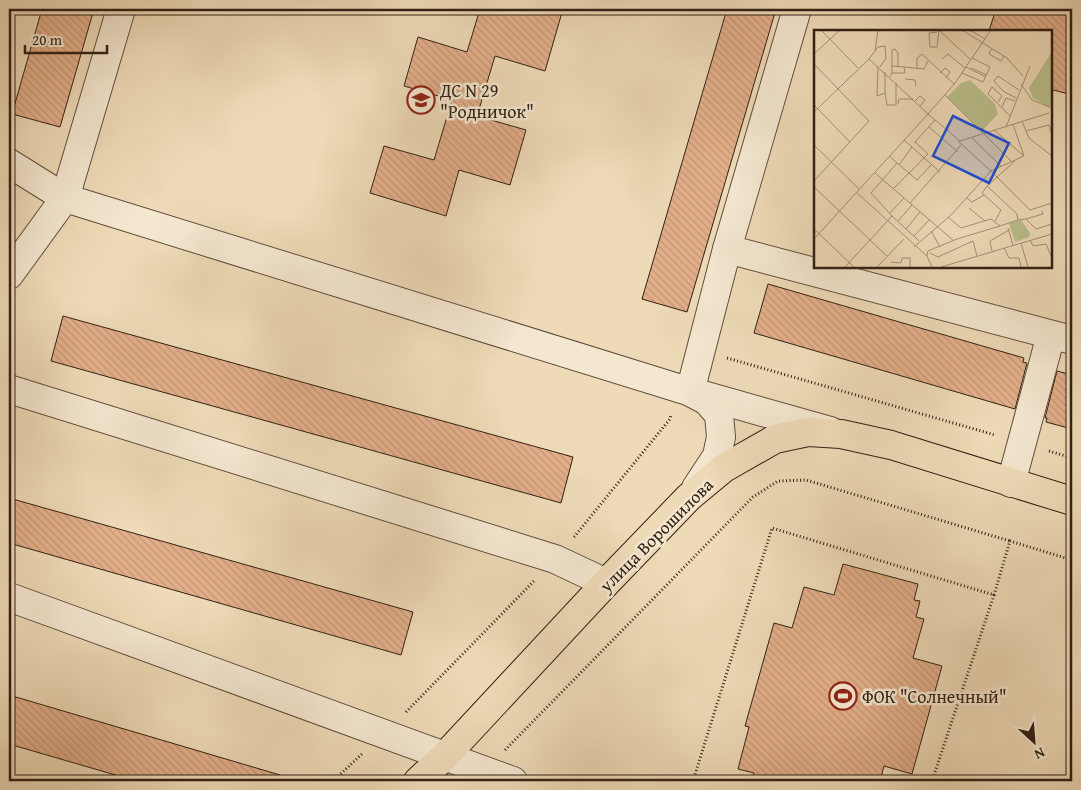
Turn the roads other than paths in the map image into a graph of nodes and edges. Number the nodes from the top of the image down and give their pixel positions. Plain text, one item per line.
1 (121, 9) edge
2 (796, 9) edge
3 (9, 163) edge
4 (65, 198) junction
5 (727, 249) junction
6 (9, 275) edge
7 (1062, 337) edge
8 (9, 389) edge
9 (690, 392) junction
10 (841, 434) junction
11 (1011, 483) junction
12 (689, 497) junction
13 (1072, 501) edge
14 (606, 583) junction
15 (9, 596) edge
16 (444, 757) junction
17 (418, 781) edge
18 (513, 781) edge

1 - 4 lane
2 - 5 lane
3 - 4 lane
4 - 6 lane
4 - 9 lane
5 - 7 lane
5 - 9 lane
7 - 11 lane
8 - 14 lane
9 - 10 lane
9 - 12 lane
10 - 11 main road, улица Ворошилова
10 - 12 main road, улица Ворошилова
11 - 13 main road, улица Ворошилова
12 - 14 main road, улица Ворошилова
14 - 16 main road, улица Ворошилова
15 - 16 lane
16 - 17 main road, улица Ворошилова
16 - 18 lane

